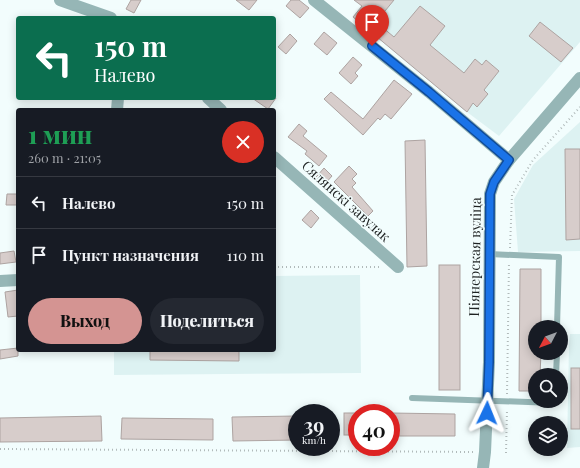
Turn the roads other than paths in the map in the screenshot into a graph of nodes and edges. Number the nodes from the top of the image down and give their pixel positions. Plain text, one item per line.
1 (60, 0) edge
2 (314, 0) edge
3 (105, 16) edge
4 (580, 78) edge
5 (210, 100) edge
6 (219, 108) edge
7 (276, 159) edge
8 (509, 160) junction
9 (489, 254) junction
10 (398, 267) road end
11 (16, 280) edge
12 (0, 281) edge
13 (558, 320) edge
14 (412, 398) dead end
15 (488, 400) junction
16 (528, 402) edge
17 (483, 468) edge

1 - 3 street
2 - 8 street
4 - 8 street, Піянерская вуліца
5 - 6 street
7 - 10 street, Сялянскі завулак
8 - 9 street, Піянерская вуліца
9 - 13 lane
9 - 15 street, Піянерская вуліца
11 - 12 street
14 - 15 lane
15 - 16 lane
15 - 17 street, Піянерская вуліца

